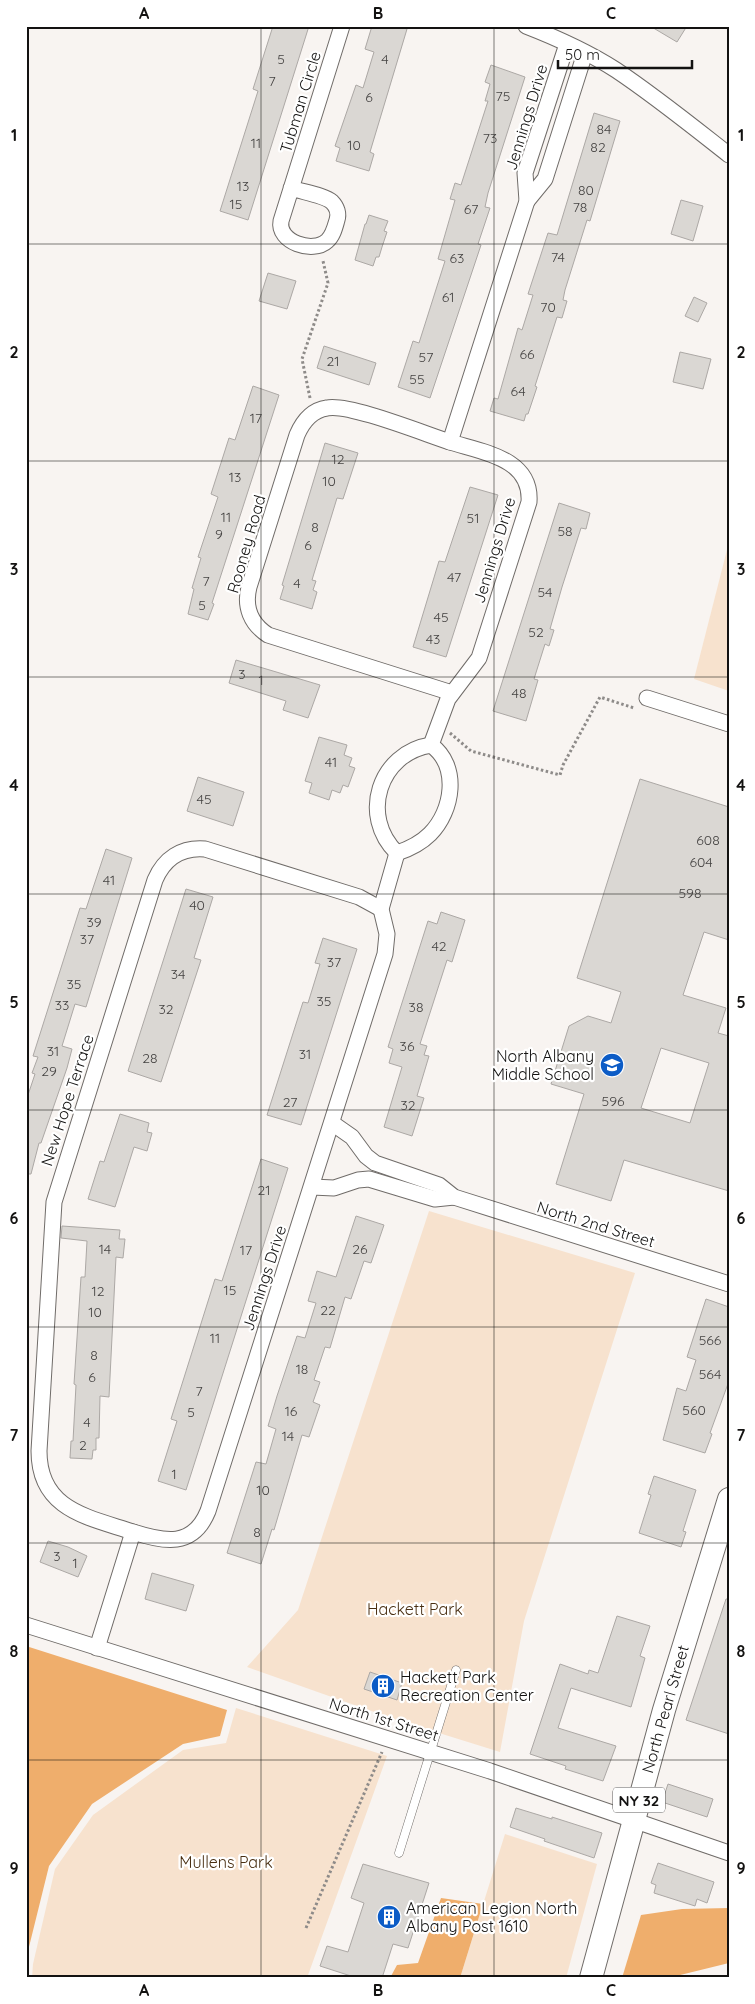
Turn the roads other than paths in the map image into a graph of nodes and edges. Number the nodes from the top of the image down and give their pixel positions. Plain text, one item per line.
1 (342, 26) edge
2 (529, 27) edge
3 (567, 44) junction
4 (585, 53) junction
5 (729, 155) edge
6 (291, 188) junction
7 (527, 201) junction
8 (450, 442) junction
9 (452, 693) junction
10 (647, 698) dead end
11 (729, 724) edge
12 (431, 745) junction
13 (397, 853) junction
14 (381, 909) junction
15 (332, 1123) junction
16 (312, 1187) junction
17 (454, 1197) junction
18 (729, 1284) edge
19 (729, 1499) edge
20 (133, 1532) junction
21 (26, 1625) edge
22 (98, 1648) junction
23 (456, 1670) dead end
24 (430, 1752) junction
25 (633, 1820) junction
26 (729, 1852) edge
27 (399, 1853) dead end
28 (591, 1978) edge

1 - 6 street, Tubman Circle
2 - 3 street
3 - 4 street
3 - 7 street, Jennings Drive
4 - 5 street
4 - 7 street, Jennings Drive
6 - 6 street, Tubman Circle
7 - 8 street, Jennings Drive
8 - 9 street, Jennings Drive
8 - 9 street, Rooney Road
9 - 12 street, Jennings Drive
10 - 11 street
12 - 13 street
12 - 13 street
13 - 14 street, Jennings Drive
14 - 15 street, Jennings Drive
14 - 20 street, New Hope Terrace
15 - 16 street, Jennings Drive
15 - 17 street, North 2nd Street
16 - 17 street, North 2nd Street
16 - 20 street, Jennings Drive
17 - 18 street, North 2nd Street
19 - 25 main road, North Pearl Street / NY 32
20 - 22 street
21 - 22 street, North 1st Street
22 - 24 street, North 1st Street
23 - 24 lane
24 - 25 street, North 1st Street
24 - 27 lane
25 - 26 street, North 1st Street
25 - 28 main road, North Pearl Street / NY 32

